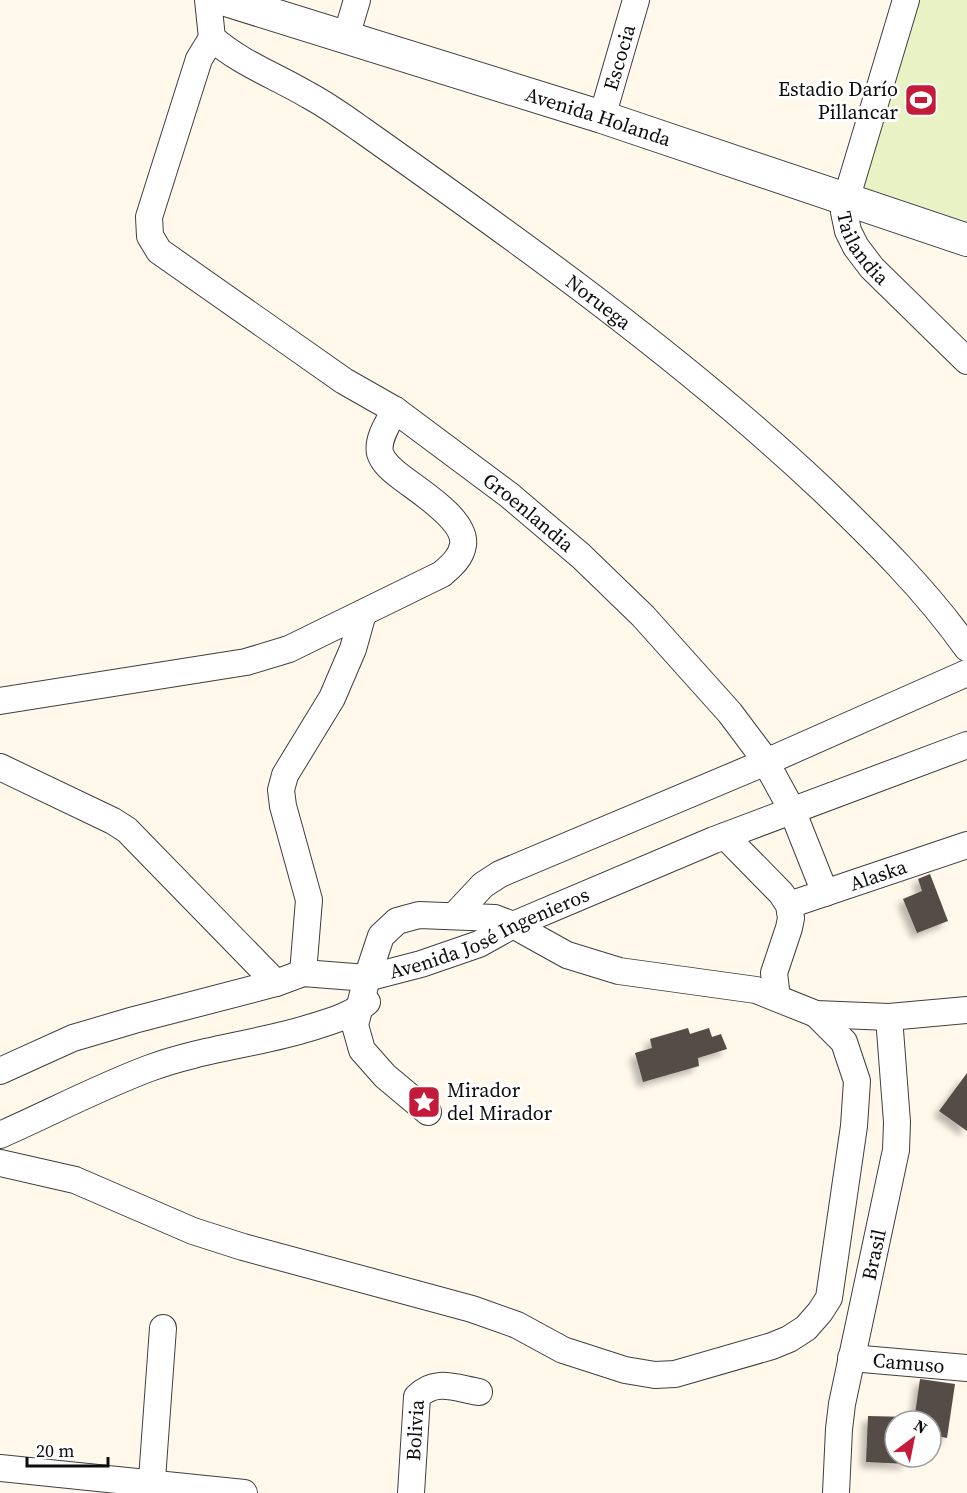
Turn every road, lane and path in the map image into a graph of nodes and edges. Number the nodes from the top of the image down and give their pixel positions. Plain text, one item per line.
1 (208, 0) edge
2 (226, 0) edge
3 (357, 0) edge
4 (636, 0) edge
5 (906, 0) edge
6 (346, 37) junction
7 (212, 38) junction
8 (602, 117) junction
9 (846, 200) junction
10 (967, 240) edge
11 (967, 361) edge
12 (395, 410) junction
13 (363, 613) junction
14 (967, 648) edge
15 (967, 673) edge
16 (0, 701) edge
17 (967, 745) edge
18 (766, 762) junction
19 (0, 767) edge
20 (792, 810) junction
21 (725, 836) junction
22 (967, 845) edge
23 (825, 893) junction
24 (789, 905) junction
25 (454, 916) junction
26 (513, 924) junction
27 (408, 967) junction
28 (303, 973) junction
29 (367, 978) junction
30 (276, 983) junction
31 (777, 998) junction
32 (359, 1009) junction
33 (962, 1011) edge
34 (816, 1014) junction
35 (889, 1017) junction
36 (0, 1071) edge
37 (428, 1113) dead end
38 (0, 1135) edge
39 (0, 1163) edge
40 (164, 1328) dead end
41 (851, 1358) junction
42 (967, 1368) edge
43 (479, 1392) dead end
44 (0, 1468) edge
45 (151, 1489) edge
46 (244, 1493) edge
47 (411, 1493) edge
48 (836, 1493) edge

1 - 7 street
2 - 6 street, Avenida Holanda
3 - 6 street
4 - 8 street, Escocia
5 - 9 street, Tailandia
6 - 8 street, Avenida Holanda
7 - 12 street, Groenlandia
7 - 14 street, Noruega
8 - 9 street, Avenida Holanda
9 - 10 street, Avenida Holanda
9 - 11 street, Tailandia
12 - 13 street
12 - 18 street, Groenlandia
13 - 16 street
13 - 28 street
15 - 18 street
17 - 20 street, Avenida José Ingenieros
18 - 20 street, Groenlandia
18 - 25 street
19 - 30 street
20 - 21 street, Avenida José Ingenieros
20 - 23 street, Groenlandia
21 - 24 street
21 - 26 street, Avenida José Ingenieros
22 - 23 street, Alaska
23 - 24 street, Alaska
24 - 31 street
25 - 26 street
25 - 29 street
26 - 27 street, Avenida José Ingenieros
26 - 31 street
27 - 29 street, Avenida José Ingenieros
27 - 32 street
28 - 29 street, Avenida José Ingenieros
28 - 30 street, Avenida José Ingenieros
29 - 32 street
30 - 36 street, Avenida José Ingenieros
31 - 34 street
32 - 37 street
32 - 38 street
33 - 35 street
34 - 35 street
34 - 39 street
35 - 41 street, Brasil
40 - 45 street
41 - 42 street, Camuso
41 - 48 street, Brasil
43 - 47 street, Bolivia
44 - 45 street
45 - 46 street

